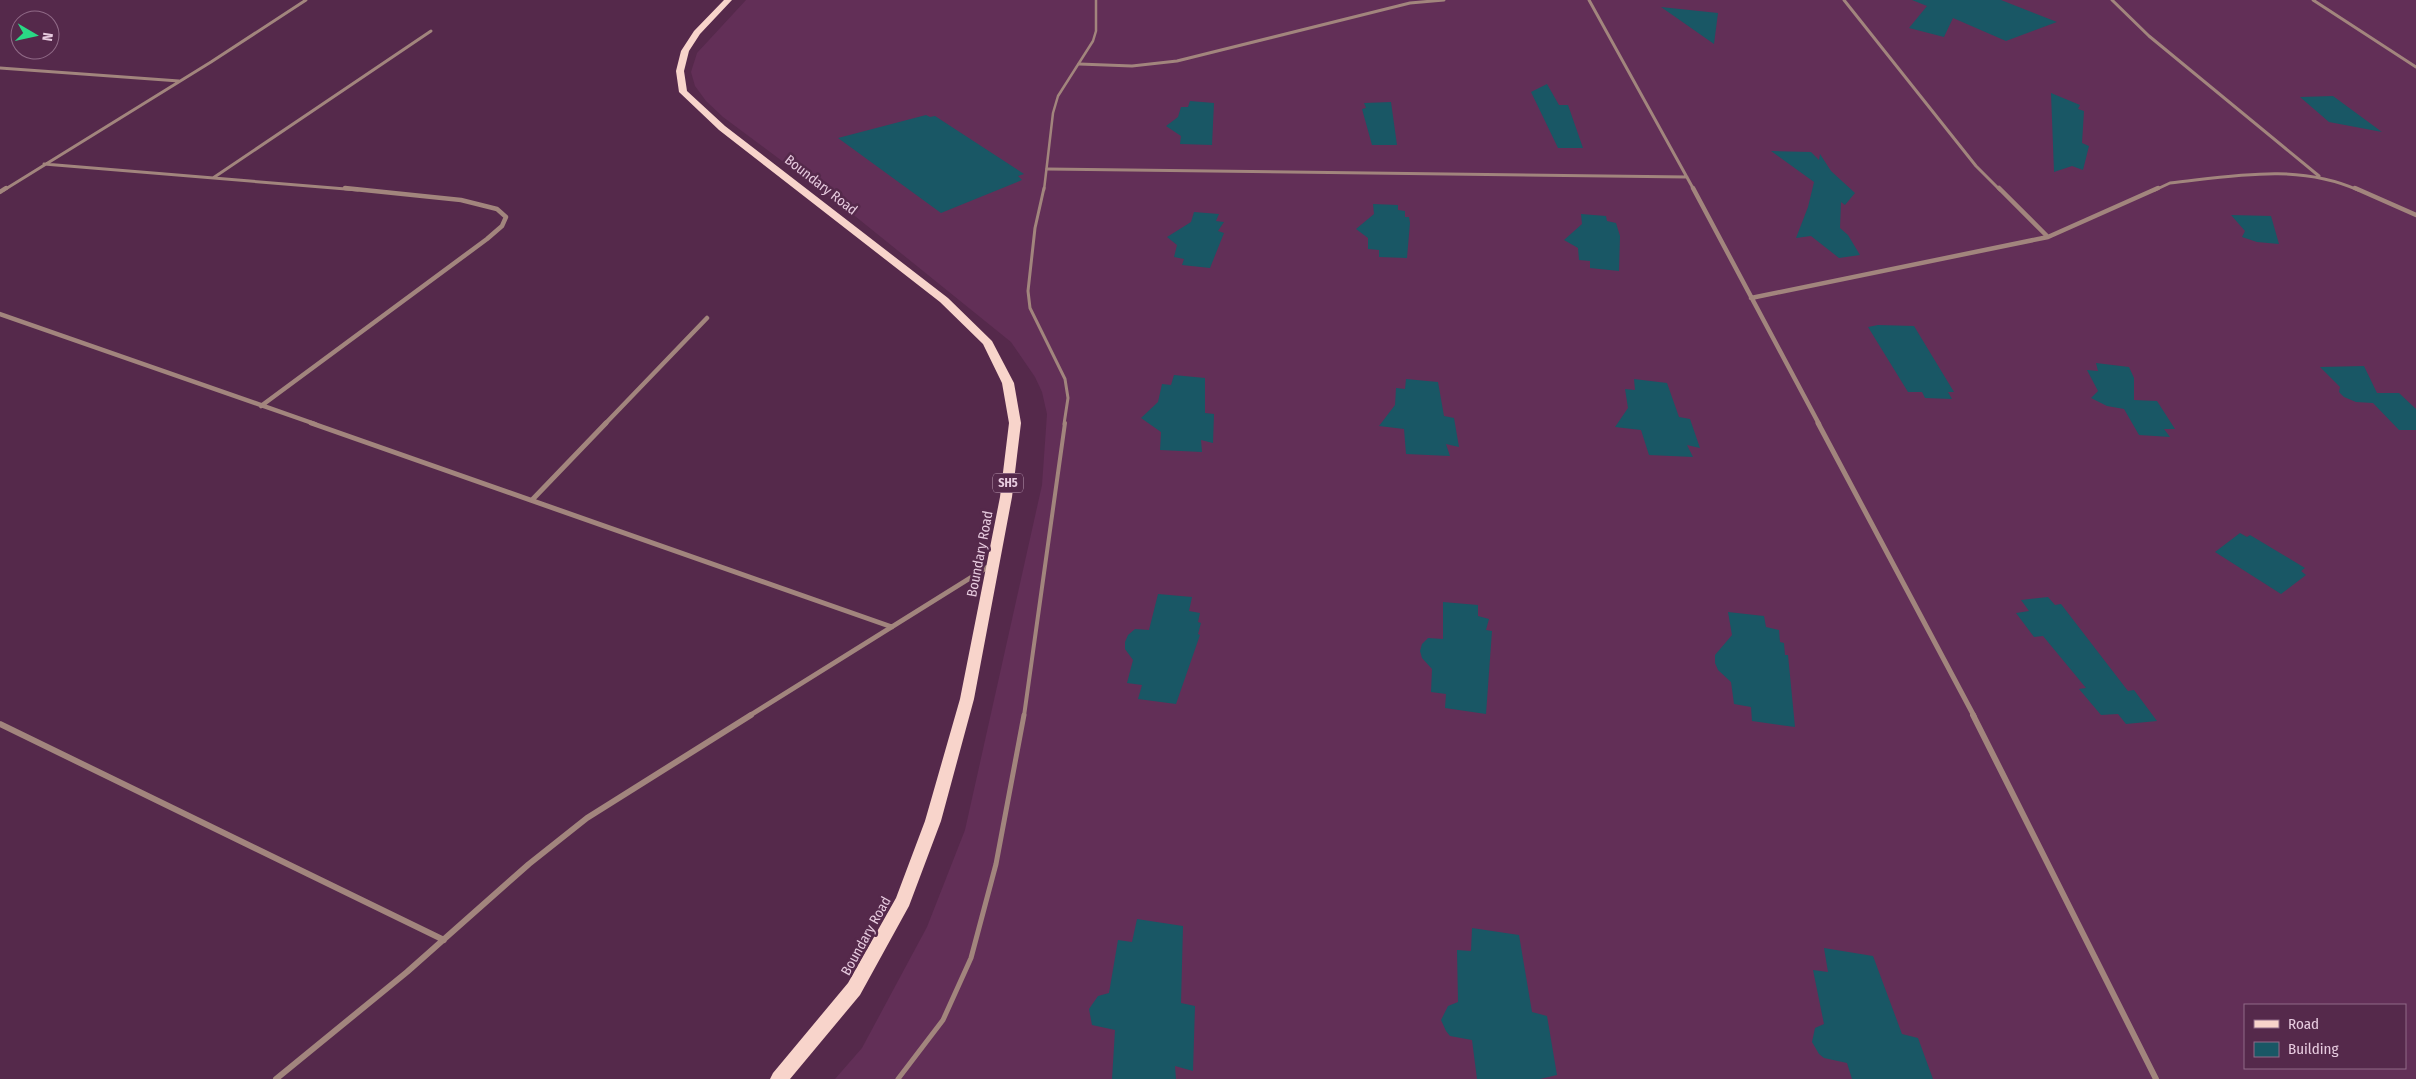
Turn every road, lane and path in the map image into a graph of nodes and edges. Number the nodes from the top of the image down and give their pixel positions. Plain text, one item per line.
1 (306, 0) edge
2 (728, 0) edge
3 (1096, 0) edge
4 (1444, 0) edge
5 (1589, 0) edge
6 (1844, 0) edge
7 (2112, 0) edge
8 (2313, 0) edge
9 (431, 30) dead end
10 (1079, 64) junction
11 (2416, 67) edge
12 (0, 68) edge
13 (180, 81) junction
14 (44, 164) junction
15 (1047, 169) junction
16 (2320, 176) junction
17 (1687, 177) junction
18 (213, 178) junction
19 (0, 192) edge
20 (2416, 216) edge
21 (2048, 237) junction
22 (1751, 298) junction
23 (0, 314) edge
24 (707, 318) dead end
25 (262, 406) junction
26 (532, 500) junction
27 (993, 563) junction
28 (892, 627) junction
29 (0, 724) edge
30 (444, 940) junction
31 (276, 1079) edge
32 (779, 1079) edge
33 (898, 1079) edge
34 (2156, 1079) edge

1 - 13 street
2 - 27 main road, Boundary Road / SH5
3 - 10 lane
4 - 10 street
5 - 17 street
6 - 21 street
7 - 16 street
8 - 11 street
9 - 18 street
10 - 15 lane
12 - 13 street
13 - 14 street
14 - 18 street
14 - 19 street
15 - 17 street
15 - 33 lane
16 - 20 street
16 - 21 street
17 - 22 street
18 - 25 street
21 - 22 street
22 - 34 street
23 - 25 street
24 - 26 street
25 - 26 street
26 - 28 street
27 - 28 street
27 - 32 main road, Boundary Road / SH5
28 - 30 street
29 - 30 street
30 - 31 street

